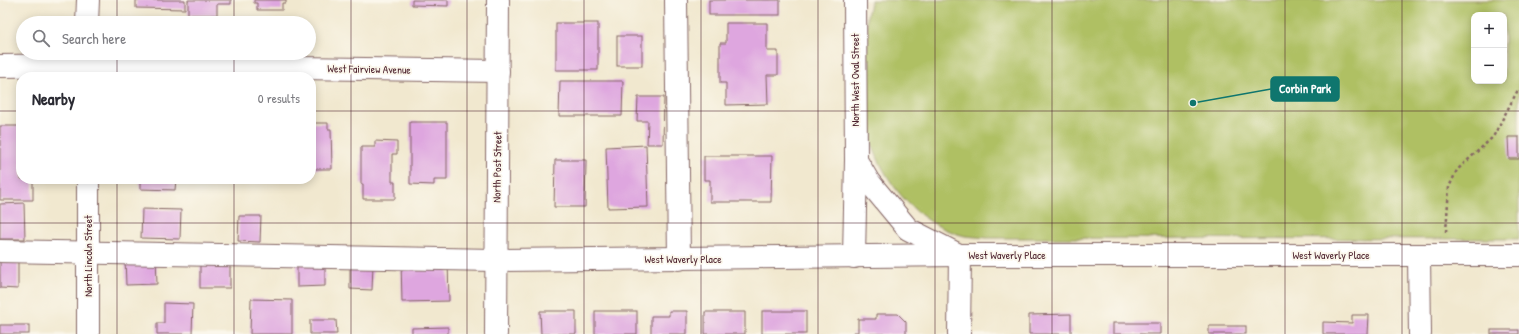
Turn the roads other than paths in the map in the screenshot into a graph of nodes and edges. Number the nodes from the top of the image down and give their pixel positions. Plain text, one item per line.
1 (88, 0) edge
2 (498, 0) edge
3 (676, 0) edge
4 (855, 0) edge
5 (88, 16) edge
6 (87, 65) edge
7 (0, 66) edge
8 (498, 71) junction
9 (856, 160) junction
10 (88, 184) edge
11 (0, 251) edge
12 (88, 252) junction
13 (960, 255) junction
14 (1419, 255) junction
15 (1519, 255) edge
16 (854, 257) junction
17 (679, 259) junction
18 (495, 260) junction
19 (88, 334) edge
20 (496, 334) edge
21 (959, 334) edge
22 (1420, 334) edge

1 - 5 street
2 - 8 street, North Post Street
3 - 17 street
4 - 9 street, North West Oval Street
6 - 7 street, West Fairview Avenue
6 - 8 street, West Fairview Avenue
8 - 18 street, North Post Street
9 - 13 street, North West Oval Street
9 - 16 street, North West Oval Street
10 - 12 street, North Lincoln Street
11 - 12 street, West Waverly Place
12 - 18 street, West Waverly Place
12 - 19 street, North Lincoln Street
13 - 14 street, West Waverly Place
13 - 16 street, West Waverly Place
13 - 21 street
14 - 15 street, West Waverly Place
14 - 22 street
16 - 17 street, West Waverly Place
17 - 18 street, West Waverly Place
18 - 20 street, North Post Street

